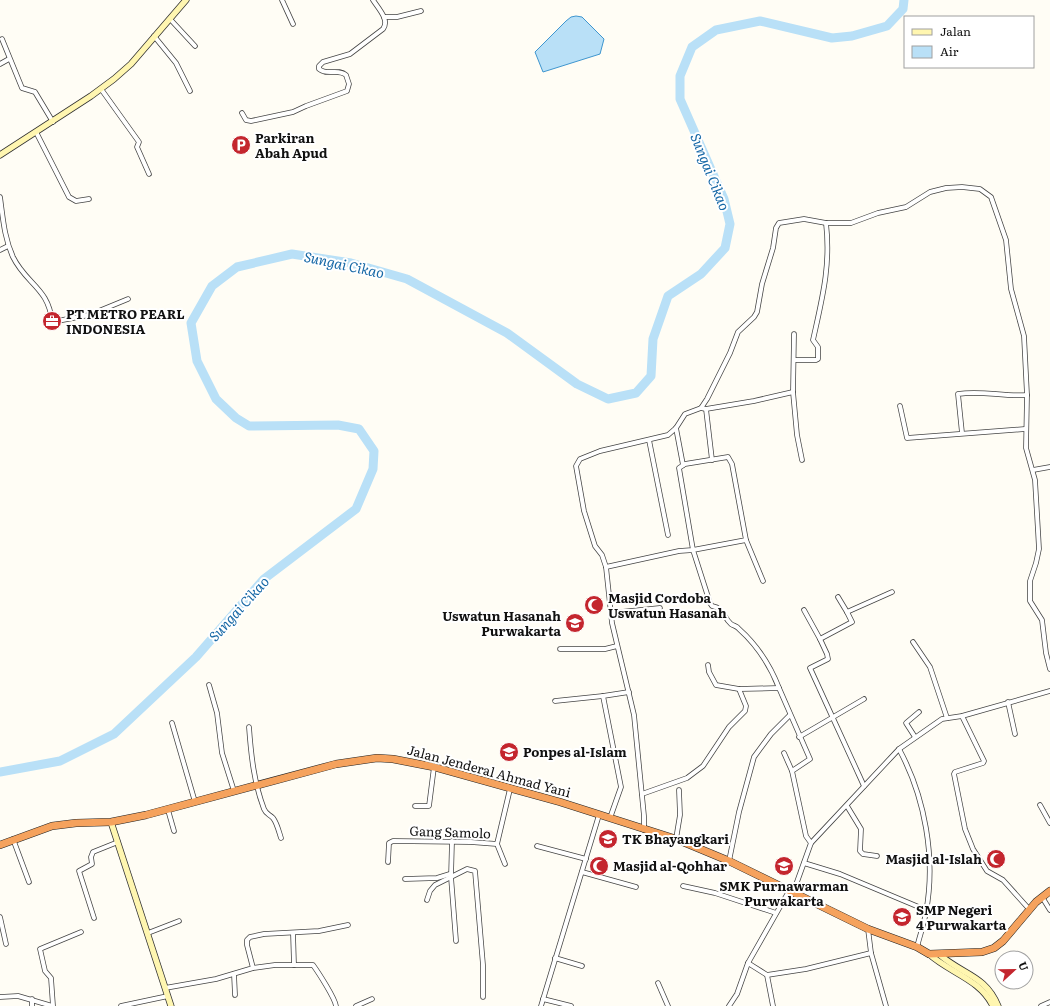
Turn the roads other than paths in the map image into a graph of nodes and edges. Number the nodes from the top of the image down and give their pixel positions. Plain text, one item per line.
1 (186, 0) edge
2 (282, 0) edge
3 (373, 0) edge
4 (421, 11) dead end
5 (384, 17) junction
6 (170, 19) junction
7 (293, 24) dead end
8 (154, 36) junction
9 (2, 40) dead end
10 (195, 46) dead end
11 (9, 59) junction
12 (0, 64) edge
13 (101, 89) junction
14 (190, 91) dead end
15 (242, 113) dead end
16 (53, 122) junction
17 (36, 132) junction
18 (0, 155) edge
19 (149, 174) dead end
20 (0, 197) edge
21 (88, 199) dead end
22 (826, 223) junction
23 (8, 246) junction
24 (0, 250) edge
25 (128, 298) dead end
26 (794, 334) dead end
27 (794, 360) junction
28 (793, 392) junction
29 (1027, 395) junction
30 (900, 406) dead end
31 (701, 408) junction
32 (706, 409) junction
33 (676, 428) junction
34 (1025, 429) junction
35 (962, 433) junction
36 (649, 440) junction
37 (712, 460) junction
38 (802, 460) dead end
39 (683, 465) junction
40 (1050, 467) edge
41 (1033, 470) junction
42 (668, 536) dead end
43 (746, 540) junction
44 (693, 550) junction
45 (606, 567) junction
46 (763, 581) dead end
47 (892, 592) dead end
48 (838, 597) dead end
49 (660, 608) dead end
50 (804, 610) dead end
51 (611, 612) junction
52 (847, 612) junction
53 (820, 639) junction
54 (913, 642) dead end
55 (617, 646) junction
56 (560, 649) dead end
57 (708, 665) dead end
58 (1050, 668) edge
59 (209, 684) dead end
60 (779, 688) junction
61 (739, 689) junction
62 (629, 692) junction
63 (1050, 693) edge
64 (603, 696) junction
65 (864, 699) dead end
66 (555, 701) dead end
67 (1008, 702) junction
68 (919, 712) dead end
69 (790, 715) junction
70 (962, 716) junction
71 (834, 717) junction
72 (947, 718) junction
73 (172, 723) dead end
74 (249, 727) dead end
75 (1015, 734) dead end
76 (799, 737) junction
77 (915, 737) junction
78 (899, 749) junction
79 (784, 753) dead end
80 (434, 767) junction
81 (792, 771) junction
82 (257, 785) junction
83 (864, 786) junction
84 (510, 789) junction
85 (679, 790) dead end
86 (234, 791) junction
87 (642, 794) junction
88 (195, 802) junction
89 (1040, 805) dead end
90 (415, 806) dead end
91 (847, 806) junction
92 (168, 810) junction
93 (598, 818) junction
94 (610, 818) junction
95 (111, 822) junction
96 (1050, 823) edge
97 (644, 830) junction
98 (174, 831) dead end
99 (281, 838) dead end
100 (13, 839) junction
101 (676, 839) junction
102 (452, 841) junction
103 (118, 842) junction
104 (810, 843) junction
105 (497, 844) junction
106 (0, 845) edge
107 (537, 846) dead end
108 (877, 856) dead end
109 (586, 859) junction
110 (388, 862) dead end
111 (729, 862) junction
112 (804, 863) junction
113 (504, 864) dead end
114 (582, 872) junction
115 (450, 876) junction
116 (404, 880) dead end
117 (29, 882) dead end
118 (683, 886) dead end
119 (636, 887) dead end
120 (1050, 891) edge
121 (791, 892) junction
122 (1041, 896) junction
123 (427, 900) dead end
124 (1029, 909) junction
125 (926, 910) junction
126 (1050, 910) edge
127 (776, 913) junction
128 (0, 917) edge
129 (94, 918) dead end
130 (178, 921) dead end
131 (348, 925) dead end
132 (868, 929) junction
133 (81, 932) dead end
134 (148, 932) junction
135 (293, 933) junction
136 (456, 941) dead end
137 (6, 944) dead end
138 (917, 947) junction
139 (872, 953) junction
140 (929, 954) junction
141 (940, 955) junction
142 (555, 958) junction
143 (748, 962) junction
144 (294, 965) junction
145 (582, 966) dead end
146 (253, 968) junction
147 (234, 974) junction
148 (767, 974) junction
149 (976, 981) junction
150 (658, 983) dead end
151 (165, 988) junction
152 (235, 995) dead end
153 (168, 996) junction
154 (1, 997) edge
155 (483, 997) dead end
156 (32, 999) junction
157 (372, 999) dead end
158 (543, 999) junction
159 (1050, 1002) edge
160 (32, 1006) edge
161 (52, 1006) edge
162 (120, 1006) edge
163 (171, 1006) edge
164 (336, 1006) edge
165 (356, 1006) edge
166 (541, 1006) edge
167 (571, 1006) edge
168 (668, 1006) edge
169 (729, 1006) edge
170 (773, 1006) edge
171 (886, 1006) edge
172 (993, 1006) edge
173 (998, 1006) edge
174 (1041, 1006) edge

1 - 6 street
2 - 7 street
3 - 5 street
4 - 5 street
5 - 15 street
6 - 8 street
6 - 10 street
8 - 13 street
8 - 14 street
9 - 11 street
11 - 12 street
11 - 16 street
13 - 16 street
13 - 19 street
16 - 17 street
17 - 18 street
17 - 21 street
20 - 23 street
22 - 27 street
22 - 29 street
22 - 31 street
23 - 24 street
23 - 25 street
26 - 27 street
27 - 28 street
28 - 32 street
28 - 38 street
29 - 34 street
29 - 35 street
30 - 35 street
31 - 32 street
31 - 33 street
32 - 37 street
33 - 36 street
33 - 39 street
34 - 35 street
34 - 41 street
36 - 42 street
36 - 45 street
37 - 39 street
37 - 43 street
39 - 44 street
40 - 41 street
41 - 58 street
43 - 44 street
43 - 46 street
44 - 45 street
44 - 60 street
45 - 51 street
47 - 52 street
48 - 52 street
49 - 51 street
50 - 53 street
51 - 55 street
52 - 53 street
53 - 71 street
54 - 72 street
55 - 56 street
55 - 62 street
57 - 61 street
59 - 86 street
60 - 61 street
60 - 69 street
61 - 87 street
62 - 64 street
62 - 87 street
63 - 67 street
64 - 66 street
64 - 94 street
65 - 71 street
67 - 70 street
67 - 75 street
68 - 77 street
69 - 76 street
69 - 111 street
70 - 72 street
70 - 124 street
71 - 76 street
71 - 83 street
72 - 77 street
73 - 88 street
74 - 82 street
76 - 81 street
77 - 78 street
78 - 83 street
78 - 125 street
79 - 81 street
80 - 82 highway, Jalan Jenderal Ahmad Yani
80 - 84 highway, Jalan Jenderal Ahmad Yani
80 - 90 street
81 - 104 street
82 - 86 highway, Jalan Jenderal Ahmad Yani
82 - 99 street
83 - 91 street
84 - 93 highway, Jalan Jenderal Ahmad Yani
84 - 105 street, Gang Samolo
85 - 101 street
86 - 88 highway, Jalan Jenderal Ahmad Yani
87 - 97 street
88 - 92 highway, Jalan Jenderal Ahmad Yani
89 - 96 street
91 - 104 street
91 - 108 street
92 - 95 highway, Jalan Jenderal Ahmad Yani
92 - 98 street
93 - 94 highway, Jalan Jenderal Ahmad Yani
93 - 109 street
94 - 97 highway, Jalan Jenderal Ahmad Yani
95 - 100 highway, Jalan Jenderal Ahmad Yani
95 - 103 street
97 - 101 highway, Jalan Jenderal Ahmad Yani
100 - 106 highway, Jalan Jenderal Ahmad Yani
100 - 117 street
101 - 111 highway, Jalan Jenderal Ahmad Yani
102 - 105 street, Gang Samolo
102 - 110 street, Gang Samolo
102 - 115 street
103 - 129 street
103 - 134 street
104 - 112 street
105 - 113 street
107 - 109 street
109 - 114 street
111 - 121 highway, Jalan Jenderal Ahmad Yani
112 - 121 street
112 - 125 street
114 - 119 street
114 - 142 street
115 - 116 street
115 - 123 street
115 - 136 street
115 - 155 street
118 - 127 street
120 - 122 highway
121 - 127 street
121 - 132 highway, Jalan Jenderal Ahmad Yani
122 - 124 highway
122 - 126 street
124 - 141 highway
125 - 138 street
127 - 143 street
128 - 137 street
130 - 134 street
131 - 135 street
132 - 138 highway, Jalan Jenderal Ahmad Yani
132 - 139 street
133 - 161 street
134 - 151 street
135 - 144 street
135 - 146 street
138 - 140 highway, Jalan Jenderal Ahmad Yani
139 - 148 street
139 - 171 street
140 - 141 highway, Jalan Jenderal Ahmad Yani
140 - 149 street, Jalan Jenderal Ahmad Yani
141 - 149 street, Jalan Jenderal Ahmad Yani
142 - 145 street
142 - 158 street
143 - 148 street
143 - 169 street
144 - 146 street
144 - 164 street
146 - 147 street
147 - 151 street
147 - 152 street
148 - 170 street
149 - 172 street, Jalan Jenderal Ahmad Yani
149 - 173 street, Jalan Jenderal Ahmad Yani
150 - 168 street
151 - 153 street
153 - 162 street
153 - 163 street
154 - 156 street
156 - 160 street
156 - 161 street
157 - 165 street
158 - 166 street
158 - 167 street
159 - 174 street

